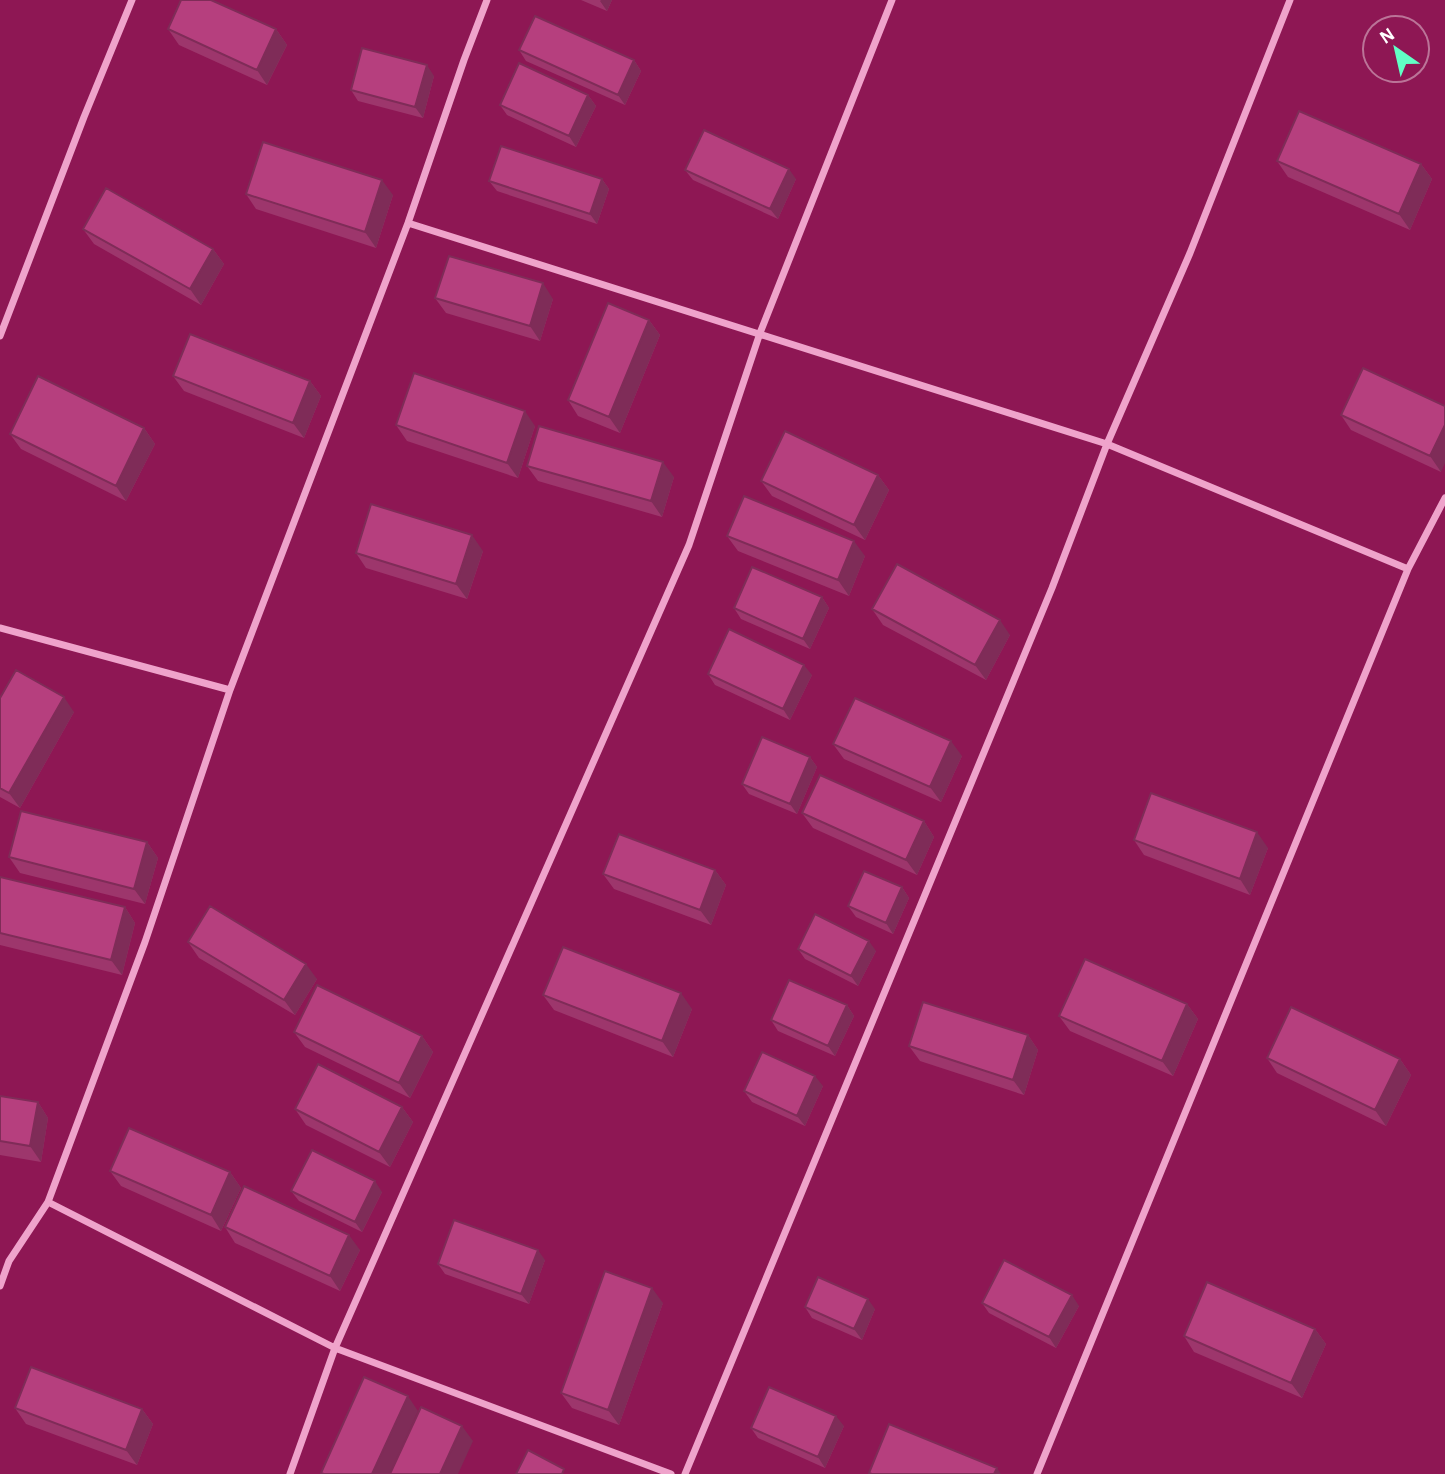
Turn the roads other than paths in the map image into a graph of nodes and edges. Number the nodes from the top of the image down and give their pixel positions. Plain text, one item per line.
1 (132, 0) edge
2 (487, 0) edge
3 (892, 0) edge
4 (1290, 0) edge
5 (408, 223) junction
6 (760, 333) junction
7 (0, 336) edge
8 (1107, 444) junction
9 (1445, 498) edge
10 (1408, 569) junction
11 (0, 628) edge
12 (230, 690) junction
13 (48, 1202) junction
14 (0, 1259) edge
15 (9, 1261) junction
16 (0, 1286) edge
17 (335, 1348) junction
18 (290, 1474) edge
19 (671, 1474) edge
20 (685, 1474) edge
21 (1037, 1474) edge

1 - 7 street
2 - 5 street
3 - 6 street
4 - 8 street
5 - 6 street
5 - 12 street
6 - 8 street
6 - 17 street
8 - 10 street
8 - 20 street
9 - 10 street
10 - 21 street
11 - 12 street
12 - 13 street
13 - 15 street
13 - 17 street
14 - 15 street
15 - 16 street
17 - 18 street
17 - 19 street

